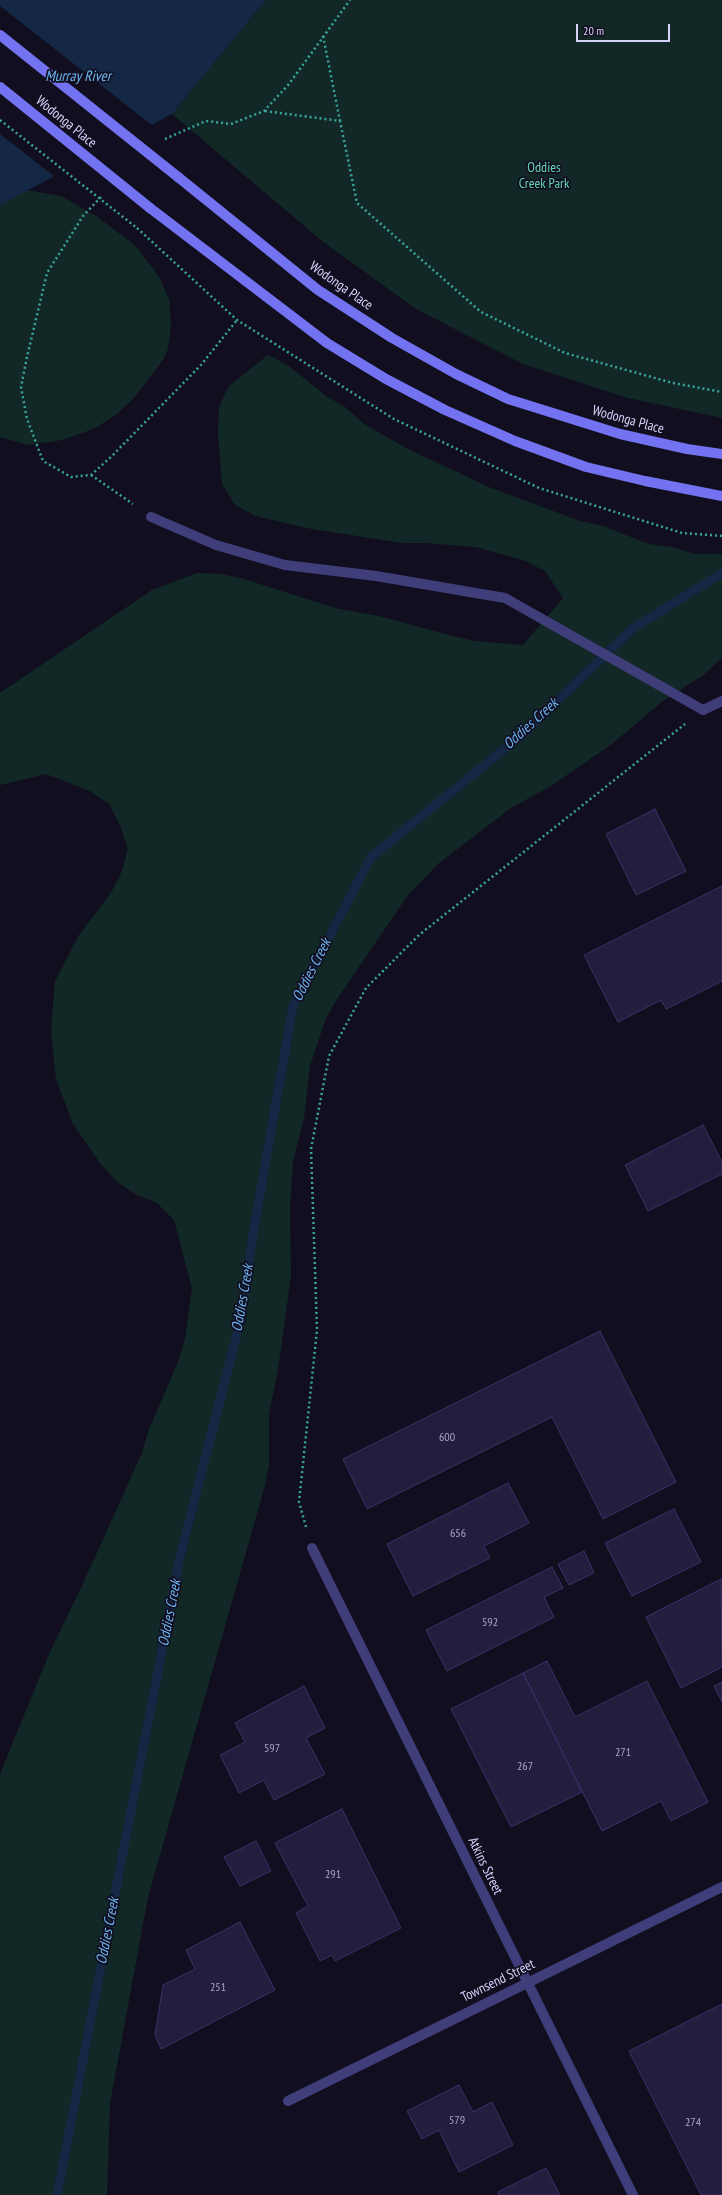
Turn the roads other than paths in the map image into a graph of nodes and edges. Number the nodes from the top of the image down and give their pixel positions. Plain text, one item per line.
1 (0, 35) edge
2 (0, 87) edge
3 (722, 454) edge
4 (722, 496) edge
5 (151, 517) road end
6 (722, 701) edge
7 (312, 1548) road end
8 (722, 1887) edge
9 (527, 1982) junction
10 (288, 2101) dead end
11 (632, 2195) edge

1 - 3 main road, Wodonga Place, bridge
2 - 4 main road, Wodonga Place, bridge
5 - 6 street
7 - 9 street, Atkins Street
8 - 9 street, Townsend Street
9 - 10 street, Townsend Street
9 - 11 street, Atkins Street

